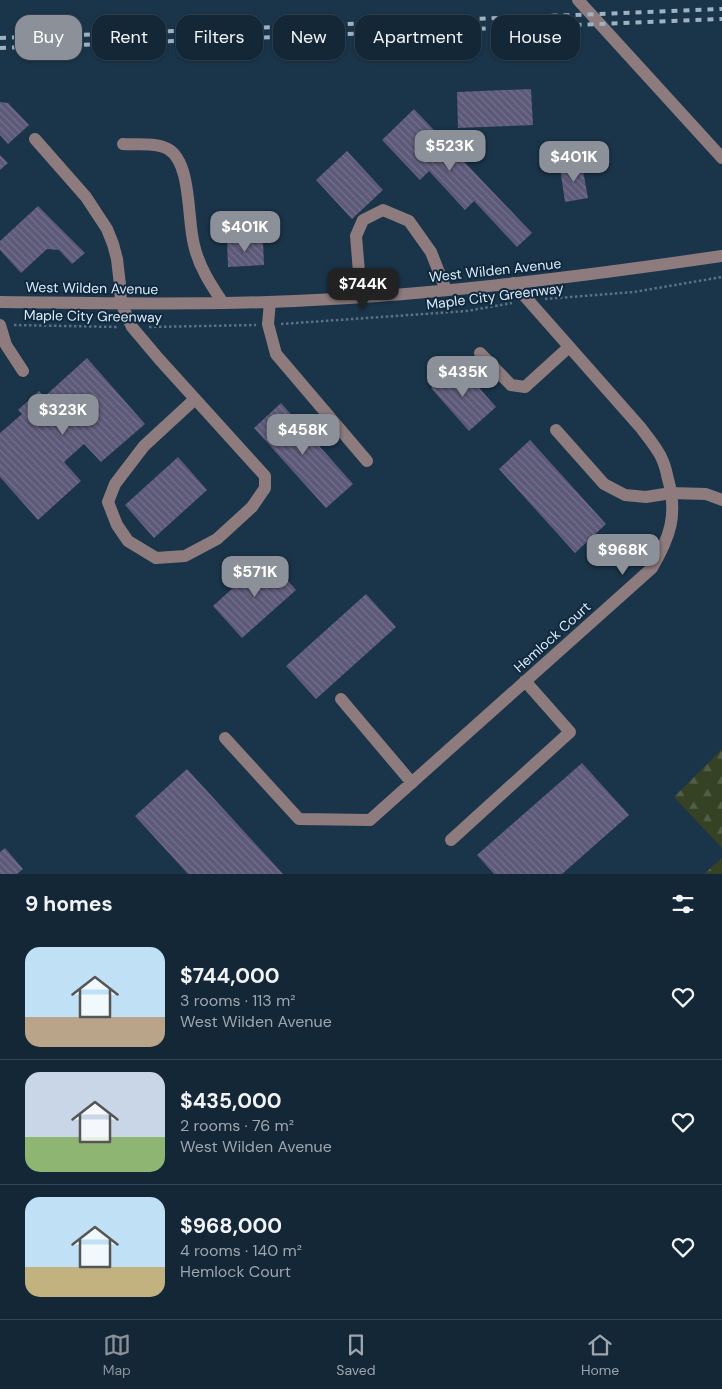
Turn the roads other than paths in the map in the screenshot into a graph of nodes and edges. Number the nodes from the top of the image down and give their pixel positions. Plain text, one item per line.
1 (578, 0) edge
2 (35, 139) dead end
3 (122, 144) dead end
4 (722, 158) edge
5 (722, 256) edge
6 (513, 283) junction
7 (446, 290) junction
8 (361, 296) junction
9 (0, 302) edge
10 (270, 302) junction
11 (121, 303) junction
12 (223, 303) junction
13 (4, 325) edge
14 (570, 347) junction
15 (480, 353) dead end
16 (23, 371) dead end
17 (195, 398) junction
18 (556, 430) dead end
19 (367, 461) dead end
20 (671, 493) junction
21 (722, 500) edge
22 (525, 681) junction
23 (341, 698) dead end
24 (225, 738) dead end
25 (412, 783) junction
26 (451, 840) dead end

1 - 4 street
2 - 11 street
3 - 12 street
5 - 6 street, West Wilden Avenue
6 - 7 street, West Wilden Avenue
6 - 14 street, Hemlock Court
7 - 8 street, West Wilden Avenue
7 - 8 street
8 - 10 street, West Wilden Avenue
9 - 11 street, West Wilden Avenue
10 - 12 street, West Wilden Avenue
10 - 19 street
11 - 12 street, West Wilden Avenue
11 - 17 street
13 - 16 street
14 - 15 street
14 - 20 street, Hemlock Court
17 - 17 street
18 - 20 street
20 - 21 street
20 - 22 street, Hemlock Court
22 - 25 street, Hemlock Court
22 - 26 street
23 - 25 street
24 - 25 street, Hemlock Court

